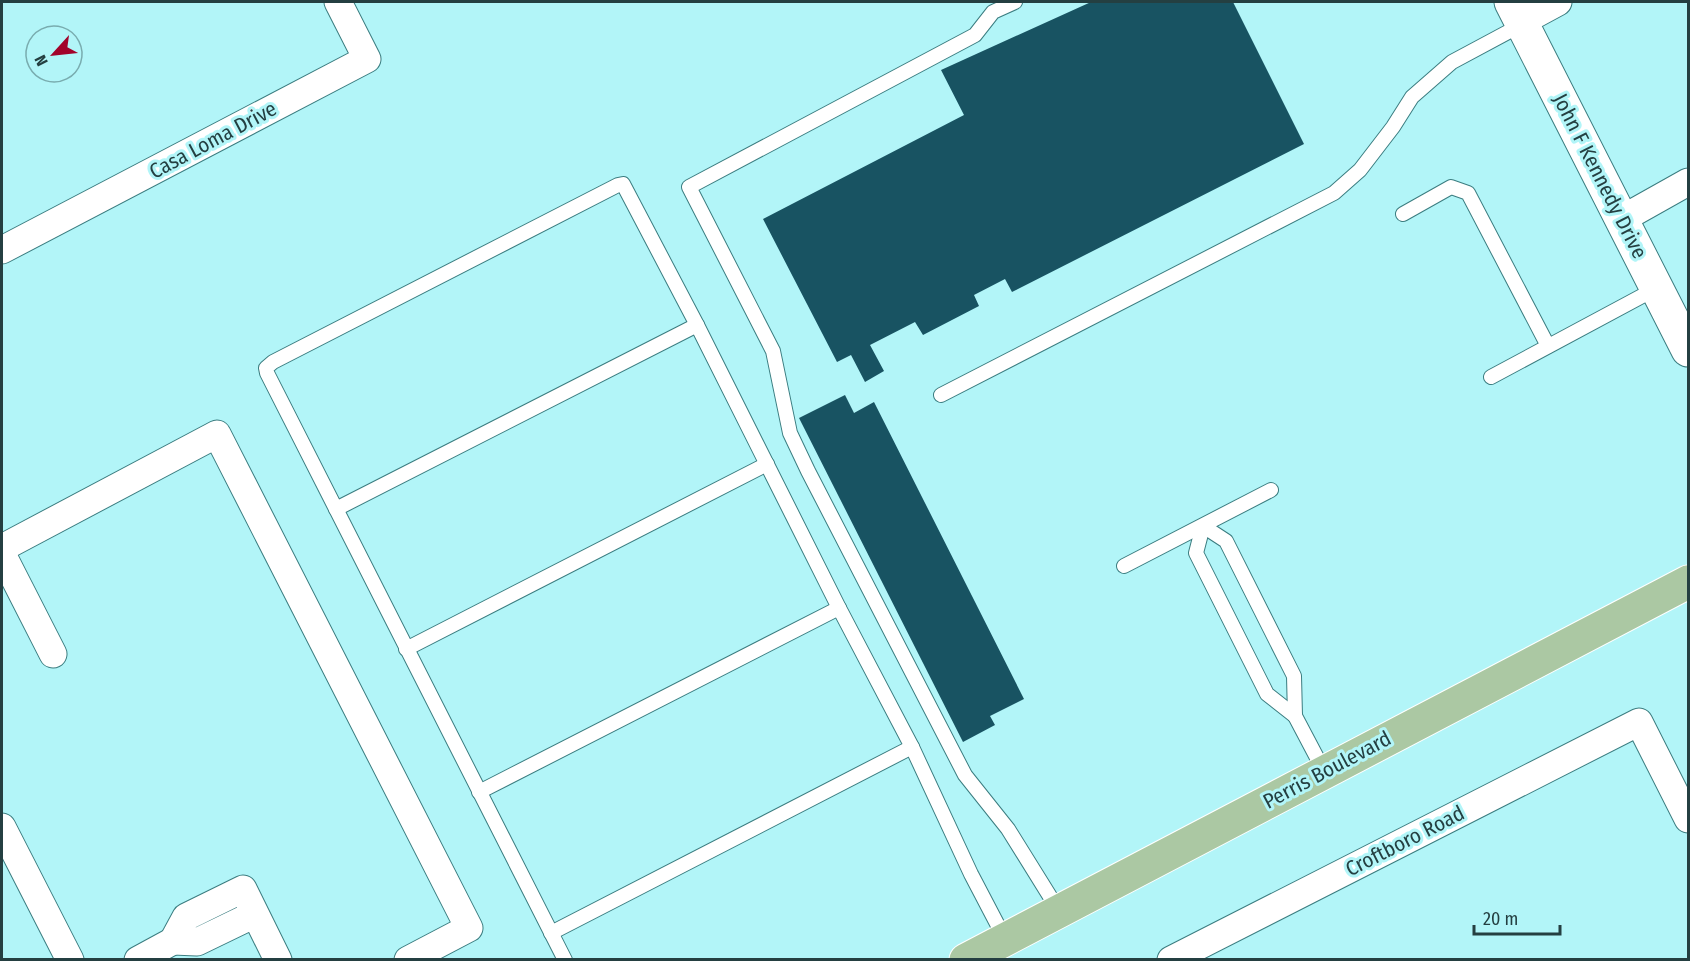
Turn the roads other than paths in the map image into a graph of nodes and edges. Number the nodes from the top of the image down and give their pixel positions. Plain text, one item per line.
1 (338, 2) edge
2 (1015, 2) edge
3 (1558, 2) edge
4 (1518, 16) edge
5 (1689, 182) edge
6 (1403, 214) dead end
7 (1622, 219) junction
8 (2, 250) edge
9 (1657, 288) junction
10 (698, 326) junction
11 (1548, 346) junction
12 (1689, 350) edge
13 (1491, 376) dead end
14 (941, 395) dead end
15 (767, 464) junction
16 (1271, 490) dead end
17 (336, 509) junction
18 (1203, 526) junction
19 (2, 548) edge
20 (2, 554) edge
21 (1124, 566) dead end
22 (1689, 582) edge
23 (839, 608) junction
24 (406, 650) junction
25 (54, 654) dead end
26 (1295, 716) junction
27 (912, 747) junction
28 (1324, 771) junction
29 (479, 792) junction
30 (1689, 819) edge
31 (2, 827) edge
32 (1059, 911) junction
33 (255, 914) junction
34 (552, 933) junction
35 (1005, 939) junction
36 (173, 941) junction
37 (70, 960) edge
38 (138, 960) edge
39 (278, 960) edge
40 (408, 960) edge
41 (565, 960) edge
42 (966, 960) edge
43 (1171, 960) edge

1 - 8 street, Casa Loma Drive
2 - 32 lane
3 - 4 street
4 - 7 street, John F Kennedy Drive
4 - 14 lane
5 - 7 street
6 - 11 lane
7 - 9 street, John F Kennedy Drive
9 - 11 lane
9 - 12 street, John F Kennedy Drive
10 - 15 lane
10 - 17 lane
10 - 17 lane
11 - 13 lane
15 - 23 lane
15 - 24 lane
16 - 18 lane
17 - 24 lane
18 - 21 lane
18 - 26 lane
18 - 26 lane
19 - 40 street
20 - 25 street
22 - 28 main road, Perris Boulevard
23 - 27 lane
23 - 29 lane
24 - 29 lane
26 - 28 lane
27 - 34 lane
27 - 35 lane
28 - 32 main road, Perris Boulevard
29 - 34 lane
30 - 43 street, Croftboro Road
31 - 37 street
32 - 35 main road, Perris Boulevard
33 - 36 street
33 - 36 street
33 - 39 street
34 - 41 lane
35 - 42 main road, Perris Boulevard
36 - 38 street

